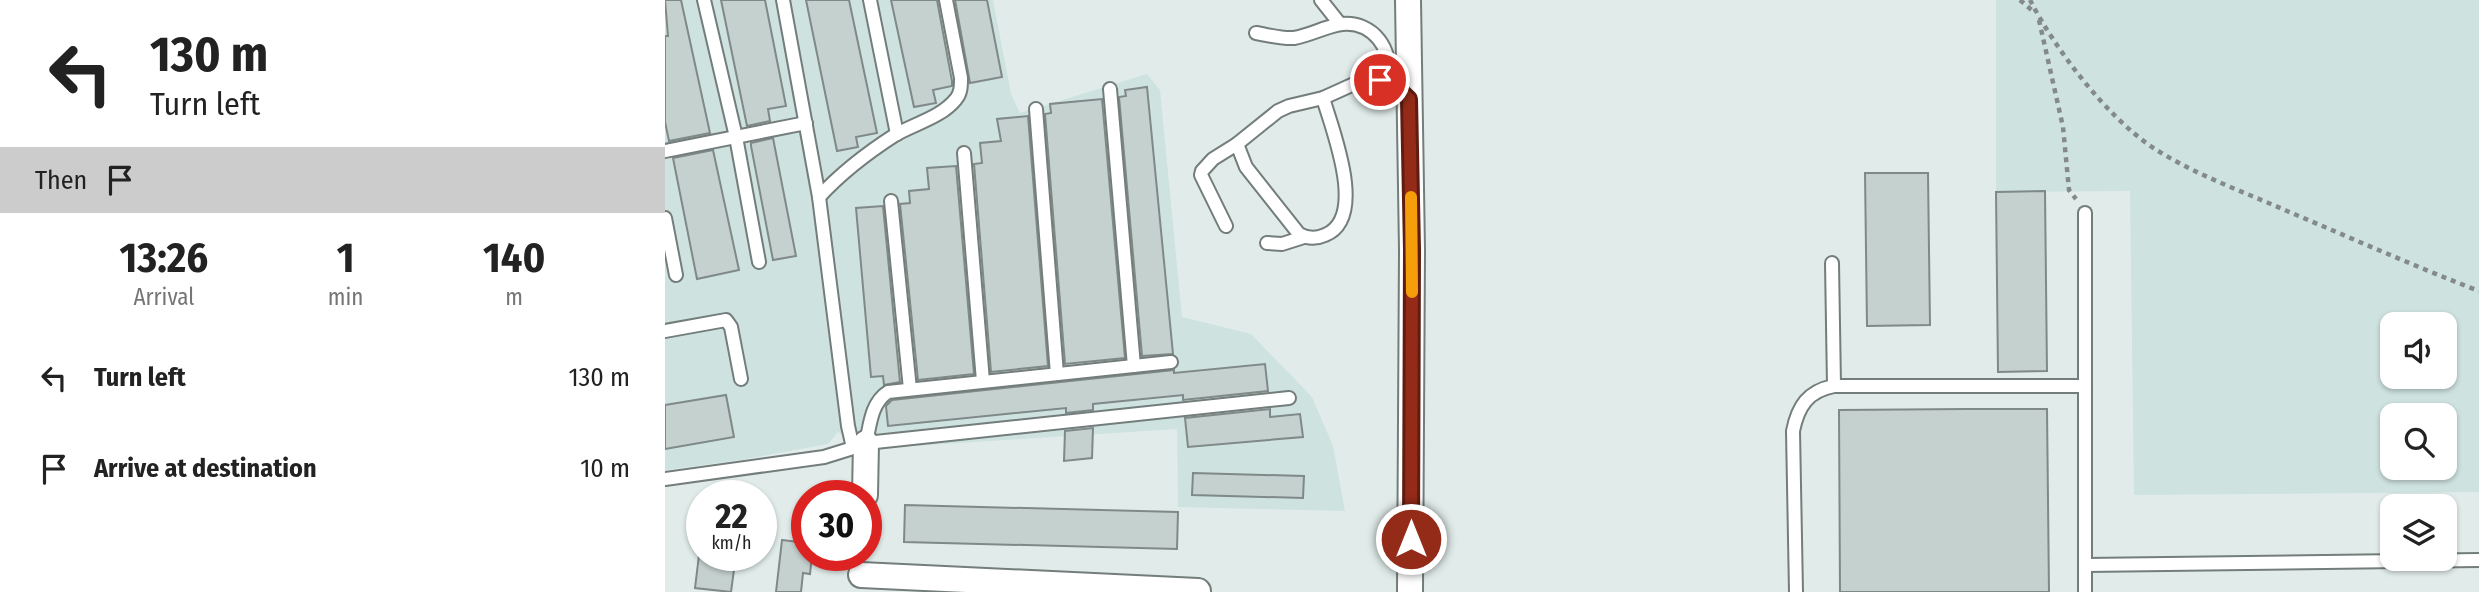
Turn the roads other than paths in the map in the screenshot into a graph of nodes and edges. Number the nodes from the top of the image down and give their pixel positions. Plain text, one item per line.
1 (704, 0) edge
2 (783, 0) edge
3 (870, 0) edge
4 (946, 0) edge
5 (1321, 0) edge
6 (1408, 0) edge
7 (1340, 24) junction
8 (1256, 33) dead end
9 (1387, 78) junction
10 (1110, 89) dead end
11 (1323, 98) junction
12 (1409, 99) junction
13 (1036, 109) dead end
14 (806, 123) junction
15 (897, 134) junction
16 (736, 137) junction
17 (1237, 144) junction
18 (665, 151) edge
19 (964, 152) dead end
20 (819, 197) junction
21 (891, 201) dead end
22 (2085, 213) road end
23 (665, 218) edge
24 (1226, 226) dead end
25 (1304, 237) junction
26 (1267, 243) dead end
27 (759, 262) dead end
28 (1832, 263) dead end
29 (676, 275) dead end
30 (665, 331) edge
31 (1171, 362) dead end
32 (1134, 366) junction
33 (1057, 374) junction
34 (741, 379) dead end
35 (983, 382) junction
36 (1834, 386) junction
37 (2085, 386) junction
38 (910, 389) junction
39 (1289, 398) dead end
40 (860, 445) junction
41 (665, 479) edge
42 (864, 480) edge
43 (2479, 560) edge
44 (2085, 565) junction
45 (860, 574) edge
46 (1198, 591) edge
47 (1410, 592) edge
48 (1796, 592) edge
49 (2085, 592) edge

1 - 16 lane
2 - 14 lane
3 - 15 lane
4 - 15 lane
5 - 7 lane
6 - 12 street
7 - 8 lane
7 - 9 lane
9 - 11 lane
9 - 12 lane
10 - 32 lane
11 - 17 lane
11 - 25 lane
12 - 47 street
13 - 33 lane
14 - 16 lane
14 - 20 lane
15 - 20 lane
16 - 18 lane
16 - 27 lane
17 - 24 lane
17 - 25 lane
19 - 35 lane
20 - 40 lane
21 - 38 lane
22 - 37 lane
23 - 29 lane
25 - 26 lane
28 - 36 lane
30 - 34 lane
31 - 32 lane
32 - 33 lane
33 - 35 lane
35 - 38 lane
36 - 37 lane
36 - 48 lane
37 - 44 lane
38 - 40 lane
39 - 40 lane
40 - 41 lane
40 - 42 street
43 - 44 lane
44 - 49 lane
45 - 46 street

